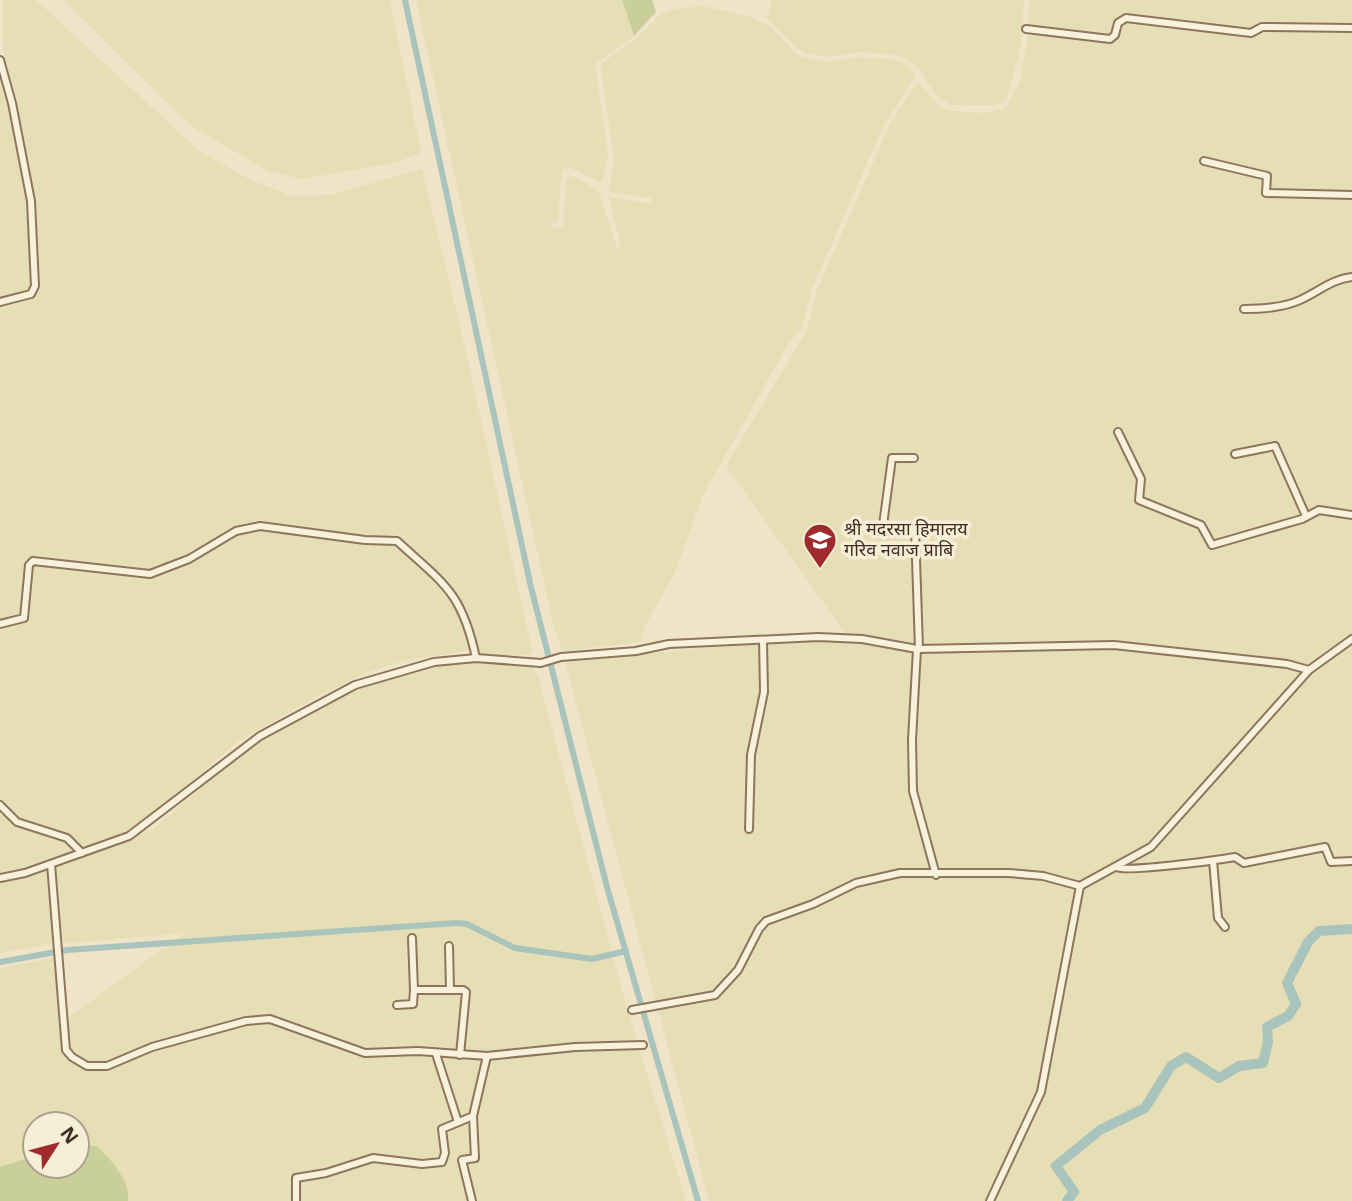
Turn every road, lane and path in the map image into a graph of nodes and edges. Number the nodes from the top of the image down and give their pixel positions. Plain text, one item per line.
1 (1352, 28) edge
2 (1026, 29) dead end
3 (0, 60) edge
4 (1204, 161) dead end
5 (1352, 195) edge
6 (1352, 276) edge
7 (0, 302) edge
8 (1244, 309) dead end
9 (1118, 432) dead end
10 (1235, 454) dead end
11 (914, 458) dead end
12 (1352, 515) edge
13 (1306, 516) junction
14 (0, 624) edge
15 (1352, 639) edge
16 (763, 640) junction
17 (918, 649) junction
18 (476, 657) junction
19 (1309, 670) junction
20 (0, 805) edge
21 (749, 829) dead end
22 (82, 853) junction
23 (1213, 861) junction
24 (1352, 861) edge
25 (51, 864) junction
26 (1116, 867) junction
27 (936, 876) junction
28 (0, 878) edge
29 (1080, 886) junction
30 (1225, 927) dead end
31 (412, 938) dead end
32 (449, 946) dead end
33 (414, 990) junction
34 (450, 990) junction
35 (397, 1005) dead end
36 (634, 1009) dead end
37 (643, 1045) dead end
38 (436, 1054) junction
39 (460, 1055) junction
40 (487, 1056) junction
41 (473, 1116) junction
42 (458, 1122) junction
43 (296, 1201) edge
44 (472, 1201) edge
45 (990, 1201) edge

1 - 2 street
3 - 7 street
4 - 5 street
6 - 8 street
9 - 13 street
10 - 13 street
11 - 17 street
12 - 13 street
14 - 18 street
15 - 19 street
16 - 17 street
16 - 18 street
16 - 21 street
17 - 19 street
17 - 27 street
18 - 22 street
19 - 26 street
20 - 22 street
22 - 25 street
23 - 24 street
23 - 26 street
23 - 30 street
25 - 28 street
25 - 38 street
26 - 29 street
27 - 29 street
27 - 36 street
29 - 45 street
31 - 33 street
32 - 34 street
33 - 34 street
33 - 35 street
34 - 39 street
37 - 40 street
38 - 39 street
38 - 42 street
39 - 40 street
40 - 41 street
41 - 42 street
41 - 44 street
42 - 43 street

